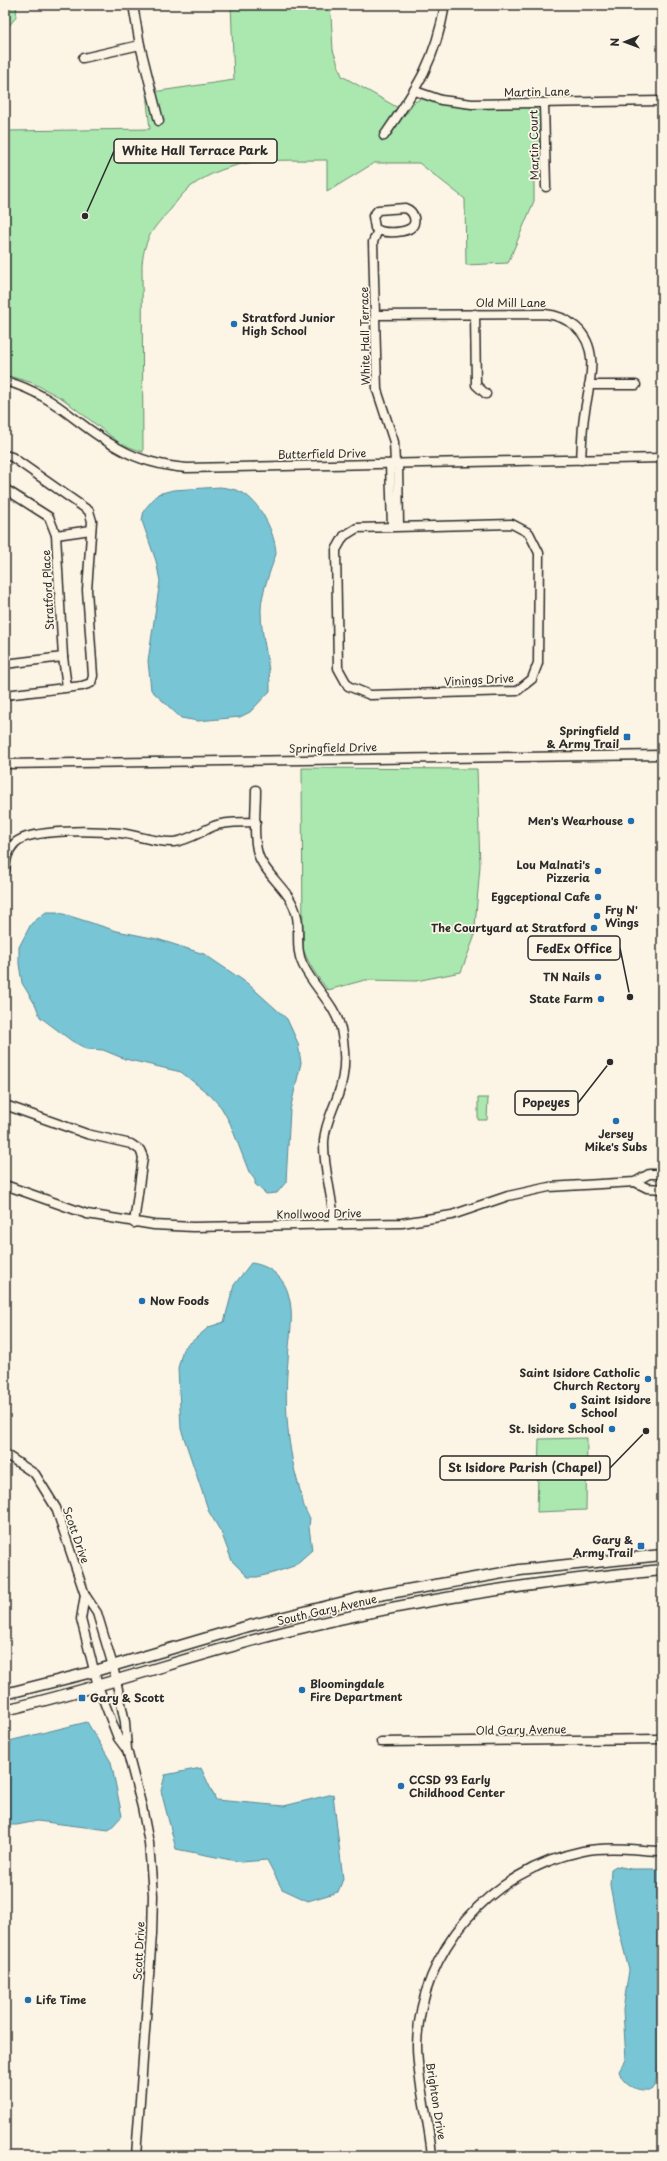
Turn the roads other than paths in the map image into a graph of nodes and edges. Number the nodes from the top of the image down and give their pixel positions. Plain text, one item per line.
1 (133, 5) edge
2 (445, 5) edge
3 (140, 45) junction
4 (83, 58) dead end
5 (415, 90) junction
6 (662, 101) edge
7 (544, 103) junction
8 (159, 121) dead end
9 (384, 136) dead end
10 (546, 187) dead end
11 (378, 230) junction
12 (475, 314) junction
13 (376, 316) junction
14 (5, 381) edge
15 (589, 385) junction
16 (636, 386) dead end
17 (486, 394) dead end
18 (5, 455) edge
19 (662, 458) edge
20 (581, 460) junction
21 (395, 464) junction
22 (5, 489) edge
23 (396, 526) junction
24 (91, 530) junction
25 (56, 534) junction
26 (62, 657) junction
27 (5, 664) edge
28 (67, 687) junction
29 (5, 695) edge
30 (662, 755) edge
31 (5, 764) edge
32 (256, 790) dead end
33 (256, 822) junction
34 (5, 871) edge
35 (5, 1105) edge
36 (662, 1174) edge
37 (635, 1182) junction
38 (5, 1185) edge
39 (662, 1189) edge
40 (134, 1223) junction
41 (334, 1224) junction
42 (5, 1454) edge
43 (662, 1555) edge
44 (662, 1570) edge
45 (85, 1595) junction
46 (298, 1613) junction
47 (302, 1627) junction
48 (113, 1666) junction
49 (95, 1671) junction
50 (116, 1680) junction
51 (98, 1686) junction
52 (5, 1694) edge
53 (5, 1710) edge
54 (662, 1739) edge
55 (381, 1742) dead end
56 (127, 1750) junction
57 (662, 1851) edge
58 (136, 2156) edge
59 (432, 2156) edge

1 - 3 street
2 - 5 street
3 - 4 street
3 - 8 street
5 - 7 street, Martin Lane
5 - 9 street
6 - 7 street, Martin Lane
7 - 10 street, Martin Court
11 - 11 street, White Hall Terrace
11 - 13 street, White Hall Terrace
12 - 13 street, Old Mill Lane
12 - 15 street, Old Mill Lane
12 - 17 street
13 - 21 street, White Hall Terrace
14 - 21 street, Butterfield Drive
15 - 16 street
15 - 20 street, Old Mill Lane
18 - 24 street
19 - 20 street, Butterfield Drive
20 - 21 street, Butterfield Drive
21 - 23 street
22 - 25 street, Stratford Place
23 - 23 street, Vinings Drive
24 - 25 street
24 - 28 street
25 - 26 street, Stratford Place
26 - 27 street
26 - 28 street, Stratford Place
28 - 29 street
30 - 31 street, Springfield Drive
32 - 33 street
33 - 34 street
33 - 41 street
35 - 40 street
36 - 37 street, Knollwood Drive
37 - 39 street, Knollwood Drive
37 - 41 street, Knollwood Drive
38 - 40 street, Knollwood Drive
40 - 41 street, Knollwood Drive
42 - 45 street, Scott Drive
43 - 46 main road, South Gary Avenue
44 - 47 main road, South Gary Avenue
45 - 48 street, Scott Drive
45 - 49 street, Scott Drive
46 - 47 main road
46 - 48 main road, South Gary Avenue
47 - 50 main road, South Gary Avenue
48 - 49 main road, South Gary Avenue
48 - 50 street, Scott Drive
49 - 51 street, Scott Drive
49 - 52 main road, South Gary Avenue
50 - 51 main road, South Gary Avenue
50 - 56 street, Scott Drive
51 - 53 main road, South Gary Avenue
51 - 56 street, Scott Drive
54 - 55 street, Old Gary Avenue
56 - 58 street, Scott Drive
57 - 59 street, Brighton Drive

